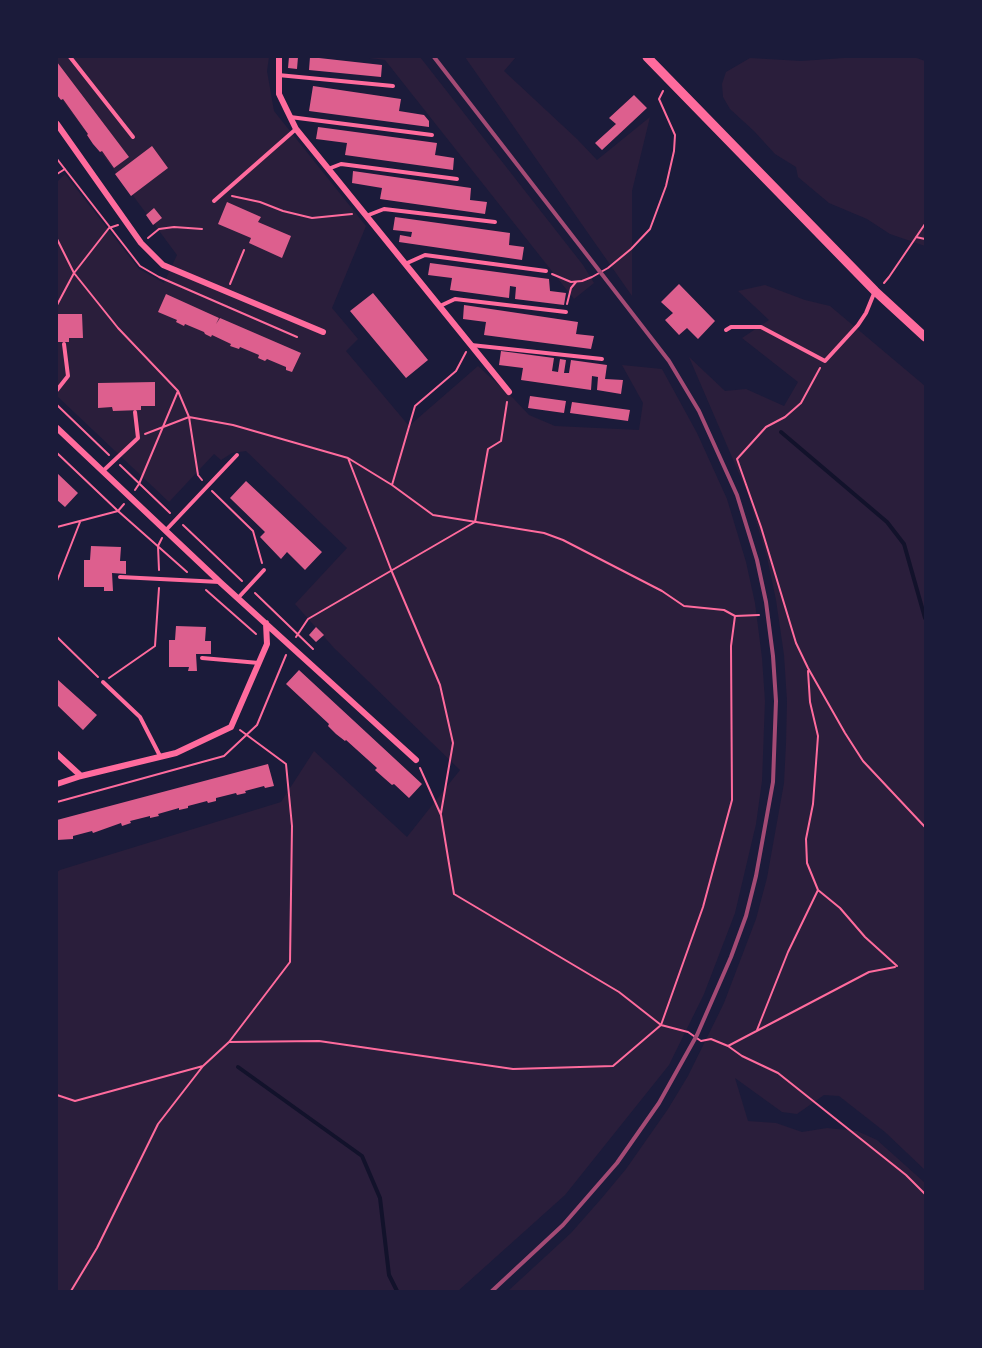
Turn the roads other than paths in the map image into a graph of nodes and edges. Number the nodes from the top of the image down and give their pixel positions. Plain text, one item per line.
1 (70, 57) edge
2 (279, 57) edge
3 (647, 57) edge
4 (278, 75) junction
5 (393, 86) dead end
6 (289, 117) junction
7 (57, 124) edge
8 (296, 129) junction
9 (432, 135) dead end
10 (133, 137) dead end
11 (327, 169) junction
12 (457, 178) dead end
13 (214, 201) dead end
14 (366, 216) junction
15 (495, 222) dead end
16 (405, 264) junction
17 (546, 271) road end
18 (875, 291) junction
19 (439, 306) junction
20 (566, 312) road end
21 (726, 330) dead end
22 (323, 332) dead end
23 (925, 337) edge
24 (64, 344) dead end
25 (470, 344) junction
26 (602, 359) dead end
27 (57, 390) edge
28 (509, 392) road end
29 (135, 412) dead end
30 (57, 428) edge
31 (237, 455) dead end
32 (103, 471) junction
33 (166, 530) junction
34 (264, 570) dead end
35 (120, 577) dead end
36 (221, 583) junction
37 (238, 598) junction
38 (266, 623) junction
39 (202, 658) dead end
40 (260, 663) junction
41 (103, 682) road end
42 (57, 754) edge
43 (161, 757) junction
44 (416, 759) road end
45 (81, 776) junction
46 (57, 784) edge

1 - 10 lane
2 - 4 street
3 - 18 street
4 - 5 lane
4 - 6 street
6 - 8 street
6 - 9 lane
7 - 22 street
8 - 11 street
8 - 13 lane
11 - 12 lane
11 - 14 street
14 - 15 lane
14 - 16 street
16 - 17 lane
16 - 19 street
18 - 21 lane
18 - 23 street
19 - 20 lane
19 - 25 street
24 - 27 lane
25 - 26 lane
25 - 28 street
29 - 32 lane
30 - 32 street
31 - 33 lane
32 - 33 street
33 - 36 street
34 - 37 lane
35 - 36 lane
36 - 37 street
37 - 38 street
38 - 40 street
38 - 44 street
39 - 40 lane
40 - 43 street
41 - 43 lane
42 - 45 street
43 - 45 street
45 - 46 street

